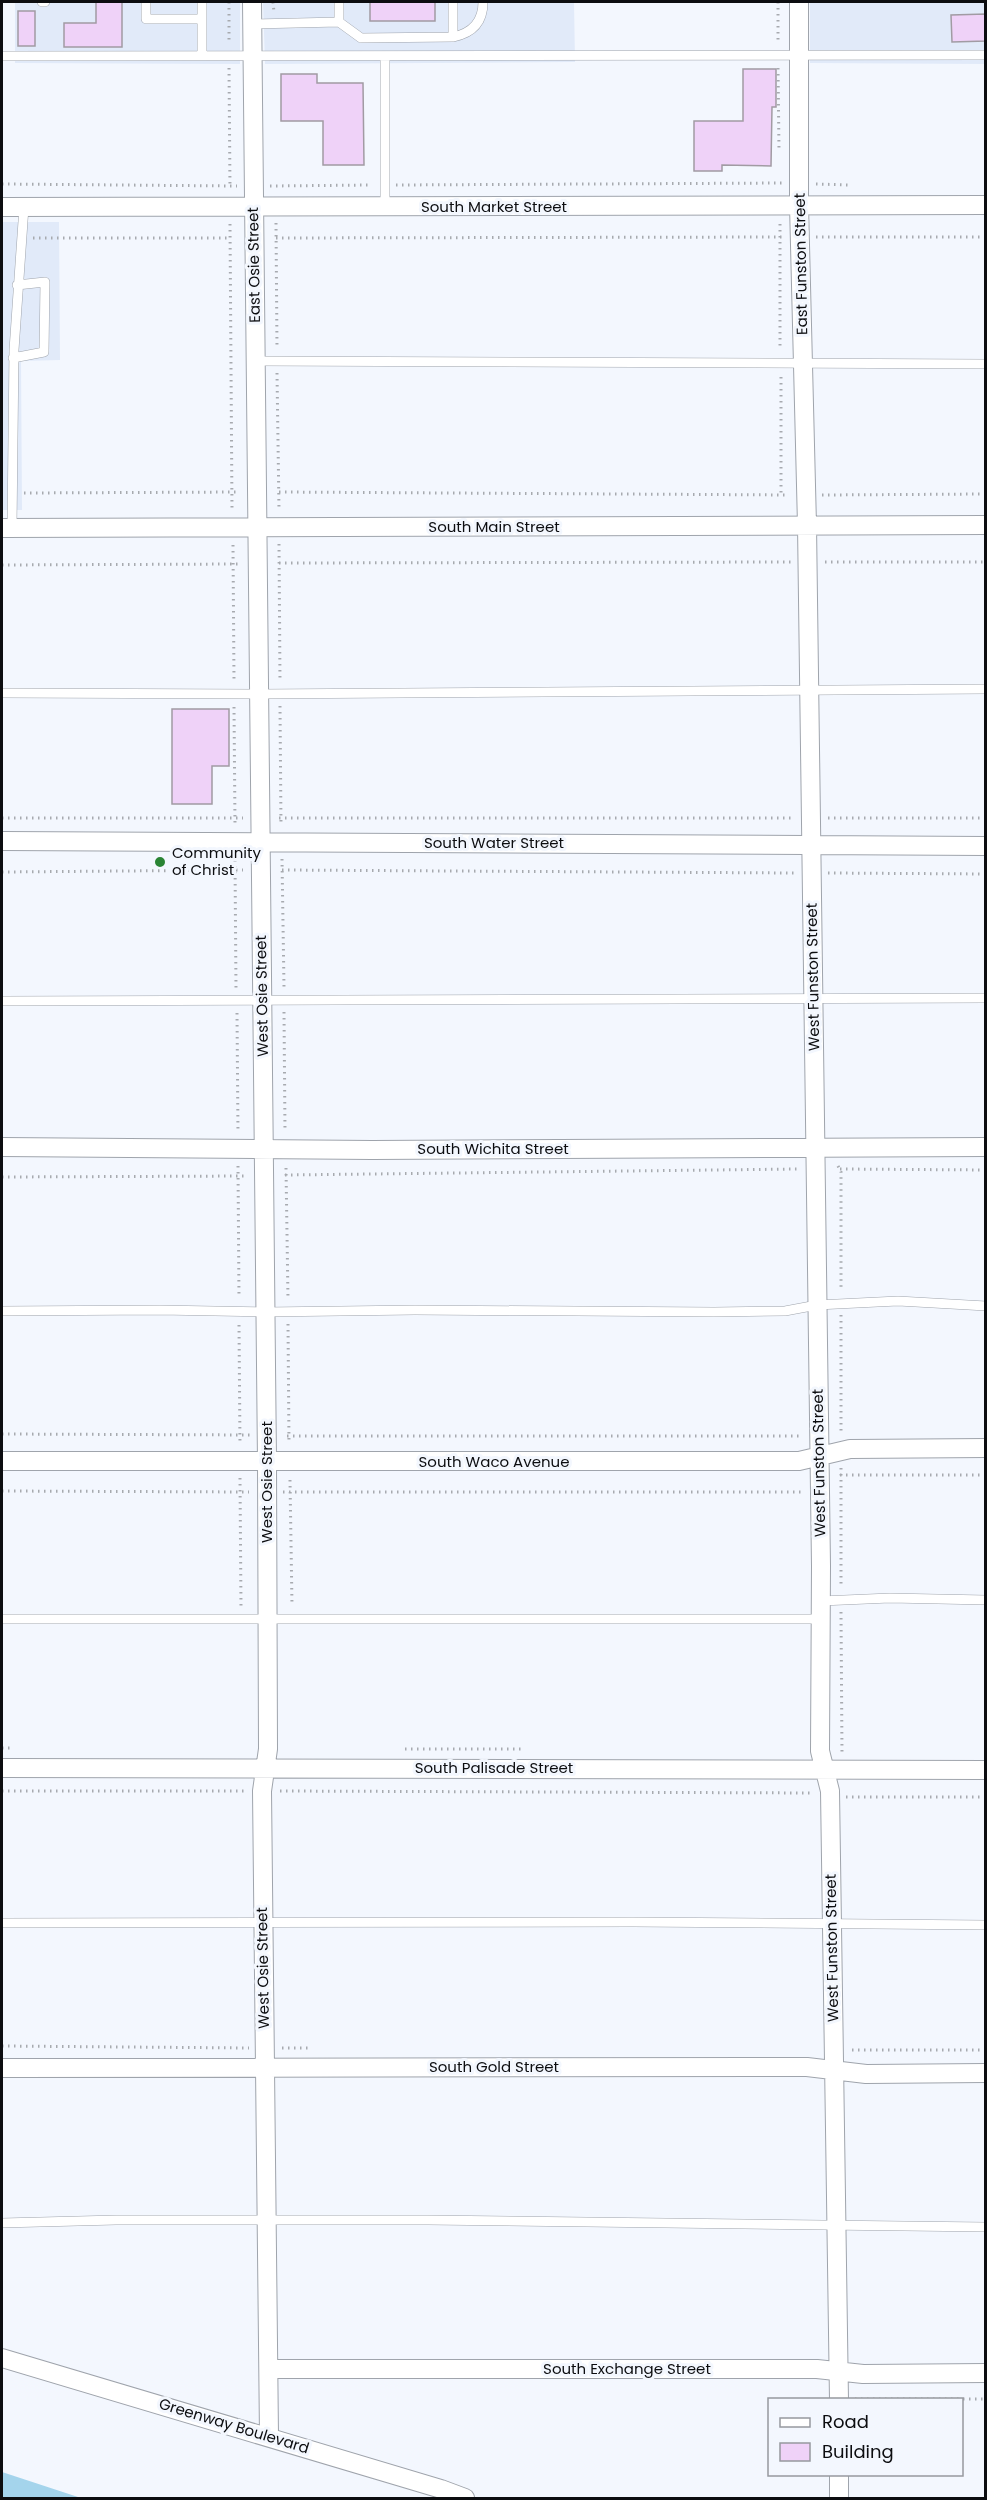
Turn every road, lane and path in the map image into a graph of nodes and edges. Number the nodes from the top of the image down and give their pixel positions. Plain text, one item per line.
1 (146, 2) edge
2 (202, 2) edge
3 (229, 2) edge
4 (252, 2) edge
5 (339, 2) edge
6 (483, 2) edge
7 (778, 2) edge
8 (799, 2) edge
9 (453, 3) dead end
10 (202, 20) junction
11 (339, 22) junction
12 (252, 24) junction
13 (453, 37) junction
14 (778, 54) junction
15 (800, 54) junction
16 (986, 55) edge
17 (2, 56) edge
18 (202, 56) junction
19 (229, 56) junction
20 (252, 56) junction
21 (385, 56) junction
22 (779, 159) dead end
23 (779, 183) junction
24 (799, 183) junction
25 (2, 184) edge
26 (386, 185) junction
27 (230, 186) junction
28 (253, 186) junction
29 (276, 186) junction
30 (859, 186) dead end
31 (779, 205) junction
32 (799, 205) junction
33 (986, 205) edge
34 (2, 207) edge
35 (24, 207) junction
36 (230, 207) junction
37 (253, 207) junction
38 (276, 207) junction
39 (386, 207) junction
40 (780, 237) junction
41 (800, 237) junction
42 (986, 237) edge
43 (22, 238) junction
44 (231, 238) junction
45 (254, 238) junction
46 (276, 238) junction
47 (17, 285) junction
48 (14, 358) junction
49 (255, 361) junction
50 (277, 362) junction
51 (781, 364) junction
52 (803, 364) junction
53 (986, 364) edge
54 (232, 492) junction
55 (257, 492) junction
56 (279, 492) junction
57 (12, 493) junction
58 (986, 494) edge
59 (782, 495) junction
60 (806, 495) junction
61 (807, 525) junction
62 (986, 525) edge
63 (7, 528) edge
64 (233, 528) junction
65 (257, 528) junction
66 (279, 528) junction
67 (808, 562) junction
68 (986, 562) edge
69 (258, 563) junction
70 (279, 563) junction
71 (233, 564) junction
72 (2, 565) edge
73 (986, 688) edge
74 (809, 690) junction
75 (2, 693) edge
76 (234, 694) junction
77 (259, 694) junction
78 (280, 694) junction
79 (2, 818) edge
80 (235, 818) junction
81 (260, 818) junction
82 (281, 818) junction
83 (810, 818) junction
84 (986, 818) edge
85 (2, 841) edge
86 (235, 842) junction
87 (261, 842) junction
88 (282, 842) junction
89 (811, 845) junction
90 (986, 846) edge
91 (261, 870) junction
92 (282, 870) junction
93 (235, 871) junction
94 (2, 872) edge
95 (811, 873) junction
96 (986, 874) edge
97 (813, 998) junction
98 (986, 998) edge
99 (237, 1000) junction
100 (262, 1000) junction
101 (284, 1000) junction
102 (2, 1001) edge
103 (2, 1147) edge
104 (986, 1147) edge
105 (815, 1148) junction
106 (238, 1149) junction
107 (264, 1149) junction
108 (286, 1149) junction
109 (816, 1169) junction
110 (986, 1170) edge
111 (264, 1175) junction
112 (286, 1175) junction
113 (238, 1176) junction
114 (2, 1177) edge
115 (817, 1305) junction
116 (986, 1306) edge
117 (2, 1311) edge
118 (288, 1311) junction
119 (239, 1312) junction
120 (266, 1312) junction
121 (2, 1434) edge
122 (240, 1435) junction
123 (267, 1435) junction
124 (289, 1436) junction
125 (798, 1436) dead end
126 (986, 1448) edge
127 (819, 1456) junction
128 (2, 1461) edge
129 (240, 1462) junction
130 (267, 1462) junction
131 (290, 1462) junction
132 (986, 1475) edge
133 (819, 1485) junction
134 (2, 1491) edge
135 (241, 1492) junction
136 (267, 1492) junction
137 (290, 1492) junction
138 (986, 1600) edge
139 (242, 1609) dead end
140 (821, 1610) junction
141 (267, 1618) junction
142 (2, 1619) edge
143 (286, 1620) junction
144 (2, 1768) edge
145 (265, 1768) junction
146 (825, 1769) junction
147 (986, 1770) edge
148 (2, 1791) edge
149 (262, 1791) junction
150 (830, 1795) junction
151 (986, 1797) edge
152 (2, 1923) edge
153 (263, 1923) junction
154 (832, 1923) junction
155 (986, 1925) edge
156 (264, 2067) junction
157 (2, 2068) edge
158 (834, 2070) junction
159 (986, 2073) edge
160 (266, 2221) junction
161 (2, 2223) edge
162 (837, 2227) junction
163 (986, 2227) edge
164 (2, 2358) edge
165 (268, 2369) junction
166 (839, 2371) junction
167 (986, 2373) edge
168 (839, 2398) edge
169 (963, 2399) edge
170 (986, 2399) edge
171 (269, 2436) junction
172 (839, 2476) edge
173 (465, 2499) edge
174 (839, 2499) edge

1 - 10 lane
2 - 10 lane
3 - 19 path
4 - 12 street, East Osie Street
5 - 11 lane
6 - 13 lane
7 - 14 path
8 - 15 street, East Funston Street
9 - 13 lane
10 - 18 lane
11 - 12 lane
11 - 13 lane
12 - 20 street, East Osie Street
14 - 15 lane
14 - 21 lane
14 - 22 path
15 - 16 lane
15 - 24 street, East Funston Street
17 - 18 lane
18 - 19 lane
19 - 20 lane
19 - 27 path
20 - 21 lane
20 - 28 street, East Osie Street
21 - 26 lane
23 - 24 path
23 - 26 path
23 - 31 path
24 - 30 path
24 - 32 street, East Funston Street
25 - 27 path
26 - 29 path
26 - 39 lane
27 - 28 path
27 - 36 path
28 - 29 path
28 - 37 street, East Osie Street
29 - 38 path
31 - 32 street, South Market Street
31 - 39 street, South Market Street
31 - 40 path
32 - 33 street, South Market Street
32 - 41 street, East Funston Street
34 - 35 street, South Market Street
35 - 36 street, South Market Street
35 - 43 lane
36 - 37 street, South Market Street
36 - 44 path
37 - 38 street, South Market Street
37 - 45 street, East Osie Street
38 - 39 street, South Market Street
38 - 46 path
40 - 41 path
40 - 46 path
40 - 51 path
41 - 42 path
41 - 52 street, East Funston Street
43 - 44 path
43 - 47 lane
44 - 45 path
44 - 54 path
45 - 46 path
45 - 49 street, East Osie Street
46 - 50 path
47 - 48 lane
47 - 48 lane
48 - 57 lane
49 - 50 lane
49 - 55 street, East Osie Street
50 - 51 lane
50 - 56 path
51 - 52 lane
51 - 59 path
52 - 53 lane
52 - 60 street, East Funston Street
54 - 55 path
54 - 57 path
54 - 64 path
55 - 56 path
55 - 65 street, East Osie Street
56 - 59 path
56 - 66 path
57 - 63 lane
58 - 60 path
59 - 60 path
60 - 61 street, East Funston Street
61 - 62 street, South Main Street
61 - 66 street, South Main Street
61 - 67 street, West Funston Street
63 - 64 street, South Main Street
64 - 65 street, South Main Street
64 - 71 path
65 - 66 street, South Main Street
65 - 69 street, West Osie Street
66 - 70 path
67 - 68 path
67 - 70 path
67 - 74 street, West Funston Street
69 - 70 path
69 - 71 path
69 - 77 street, West Osie Street
70 - 78 path
71 - 72 path
71 - 76 path
73 - 74 lane
74 - 78 lane
74 - 83 street, West Funston Street
75 - 76 lane
76 - 77 lane
76 - 80 path
77 - 78 lane
77 - 81 street, West Osie Street
78 - 82 path
79 - 80 path
80 - 81 path
80 - 86 path
81 - 82 path
81 - 87 street, West Osie Street
82 - 83 path
82 - 88 path
83 - 84 path
83 - 89 street, West Funston Street
85 - 86 street, South Water Street
86 - 87 street, South Water Street
86 - 93 path
87 - 88 street, South Water Street
87 - 91 street, West Osie Street
88 - 89 street, South Water Street
88 - 92 path
89 - 90 street, South Water Street
89 - 95 street, West Funston Street
91 - 92 path
91 - 93 path
91 - 100 street, West Osie Street
92 - 95 path
92 - 101 path
93 - 94 path
93 - 99 path
95 - 96 path
95 - 97 street, West Funston Street
97 - 98 lane
97 - 101 lane
97 - 105 street, West Funston Street
99 - 100 lane
99 - 102 lane
99 - 106 path
100 - 101 lane
100 - 107 street, West Osie Street
101 - 108 path
103 - 106 street, South Wichita Street
104 - 105 street, South Wichita Street
105 - 108 street, South Wichita Street
105 - 109 street, West Funston Street
106 - 107 street, South Wichita Street
106 - 113 path
107 - 108 street, South Wichita Street
107 - 111 street, West Osie Street
108 - 112 path
109 - 110 path
109 - 112 path
109 - 115 street, West Funston Street
111 - 112 path
111 - 113 path
111 - 120 street, West Osie Street
112 - 118 path
113 - 114 path
113 - 119 path
115 - 116 lane
115 - 118 lane
115 - 127 street, West Funston Street
117 - 119 lane
118 - 120 lane
118 - 124 path
119 - 120 lane
119 - 122 path
120 - 123 street, West Osie Street
121 - 122 path
122 - 123 path
122 - 129 path
123 - 124 path
123 - 130 street, West Osie Street
124 - 125 path
124 - 131 path
126 - 127 street, South Waco Avenue
127 - 131 street, South Waco Avenue
127 - 133 street, West Funston Street
128 - 129 street, South Waco Avenue
129 - 130 street, South Waco Avenue
129 - 135 path
130 - 131 street, South Waco Avenue
130 - 136 street, West Osie Street
131 - 137 path
132 - 133 path
133 - 137 path
133 - 140 street, West Funston Street
134 - 135 path
135 - 136 path
135 - 139 path
136 - 137 path
136 - 141 street, West Osie Street
137 - 143 path
138 - 140 lane
140 - 143 lane
140 - 146 street, West Funston Street
141 - 142 lane
141 - 143 lane
141 - 145 street, West Osie Street
144 - 145 street, South Palisade Street
145 - 146 street, South Palisade Street
145 - 149 street, West Osie Street
146 - 147 street, South Palisade Street
146 - 150 street, West Funston Street
148 - 149 path
149 - 150 path
149 - 153 street, West Osie Street
150 - 151 path
150 - 154 street, West Funston Street
152 - 153 lane
153 - 154 lane
153 - 156 street, West Osie Street
154 - 155 lane
154 - 158 street, West Funston Street
156 - 157 street, South Gold Street
156 - 158 street, South Gold Street
156 - 160 street, West Osie Street
158 - 159 street, South Gold Street
158 - 162 street, West Funston Street
160 - 161 lane
160 - 162 lane
160 - 165 street, West Osie Street
162 - 163 lane
162 - 166 street, West Funston Street
164 - 171 street, Greenway Boulevard
165 - 166 street, South Exchange Street
165 - 171 street, West Osie Street
166 - 167 street, South Exchange Street
166 - 168 street, West Funston Street
169 - 170 path
171 - 173 street, Greenway Boulevard
172 - 174 street

